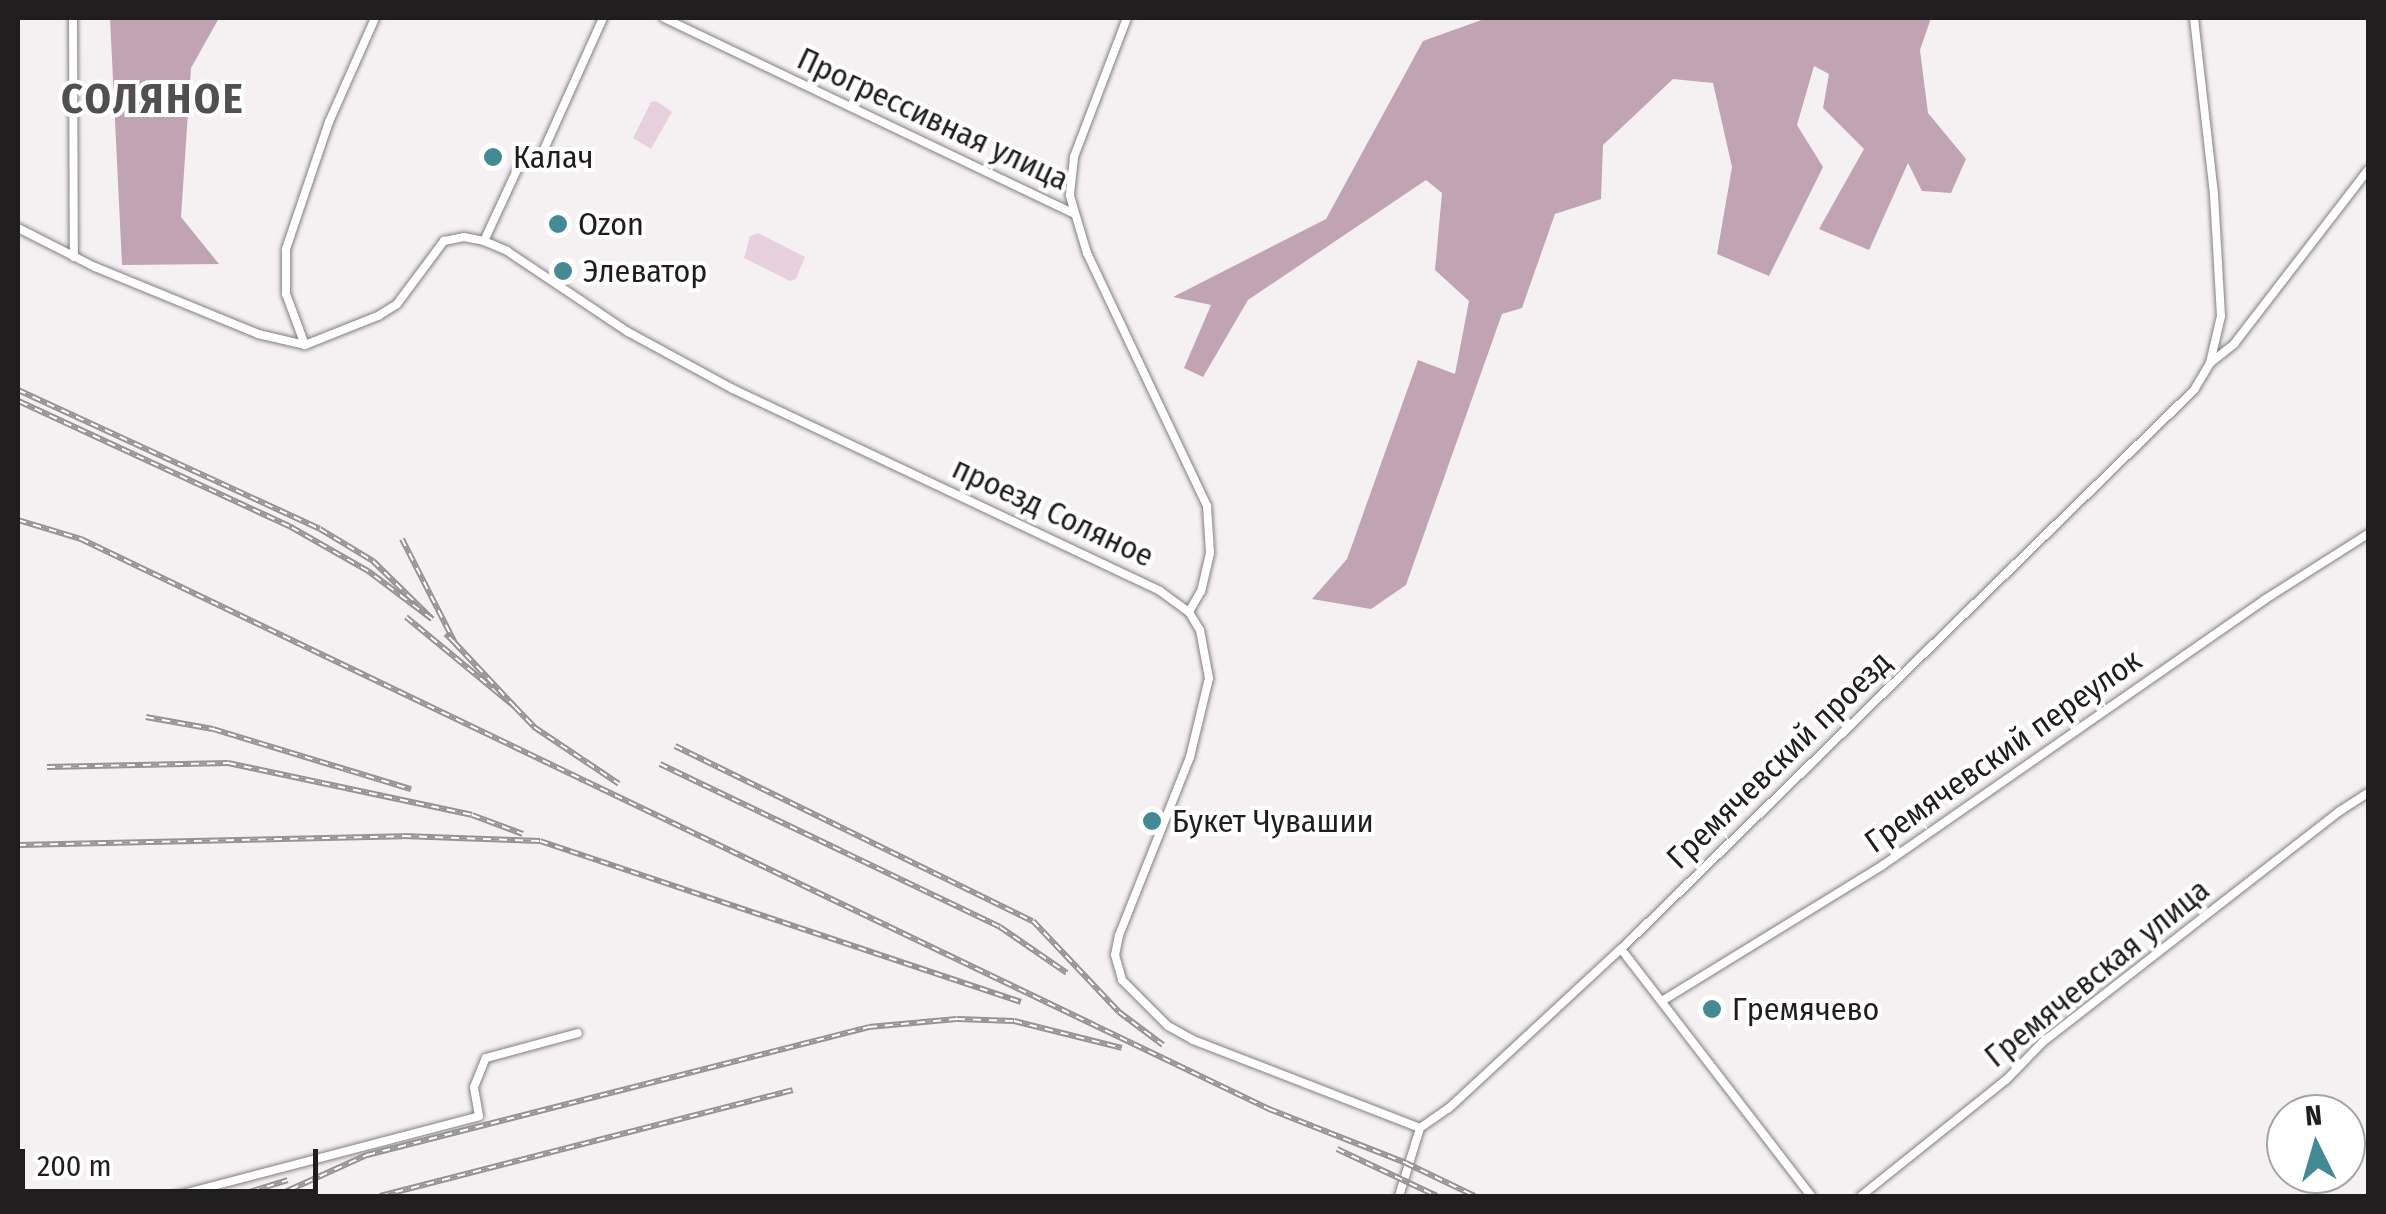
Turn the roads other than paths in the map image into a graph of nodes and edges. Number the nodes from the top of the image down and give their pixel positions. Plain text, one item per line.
1 (73, 18) edge
2 (375, 18) edge
3 (604, 18) edge
4 (664, 18) edge
5 (1127, 18) edge
6 (2194, 18) edge
7 (2368, 170) edge
8 (1073, 213) junction
9 (18, 228) edge
10 (484, 241) junction
11 (74, 257) junction
12 (305, 345) junction
13 (2210, 364) junction
14 (2368, 534) edge
15 (1189, 612) junction
16 (2368, 794) edge
17 (1621, 949) junction
18 (1662, 1001) junction
19 (578, 1033) dead end
20 (1420, 1128) junction
21 (176, 1196) edge
22 (1399, 1196) edge
23 (1811, 1196) edge
24 (1862, 1196) edge

1 - 11 street
2 - 12 street
3 - 10 street
4 - 8 street, Прогрессивная улица
5 - 8 street
6 - 13 street
7 - 13 street, Гремячевский проезд
8 - 15 street
9 - 11 street
10 - 12 street
10 - 15 street, проезд Соляное
11 - 12 street
13 - 17 street, Гремячевский проезд
14 - 18 street, Гремячевский переулок
15 - 20 street
16 - 24 street, Гремячевская улица
17 - 18 street
17 - 20 street, Гремячевский проезд
18 - 23 street
19 - 21 street
20 - 22 street

